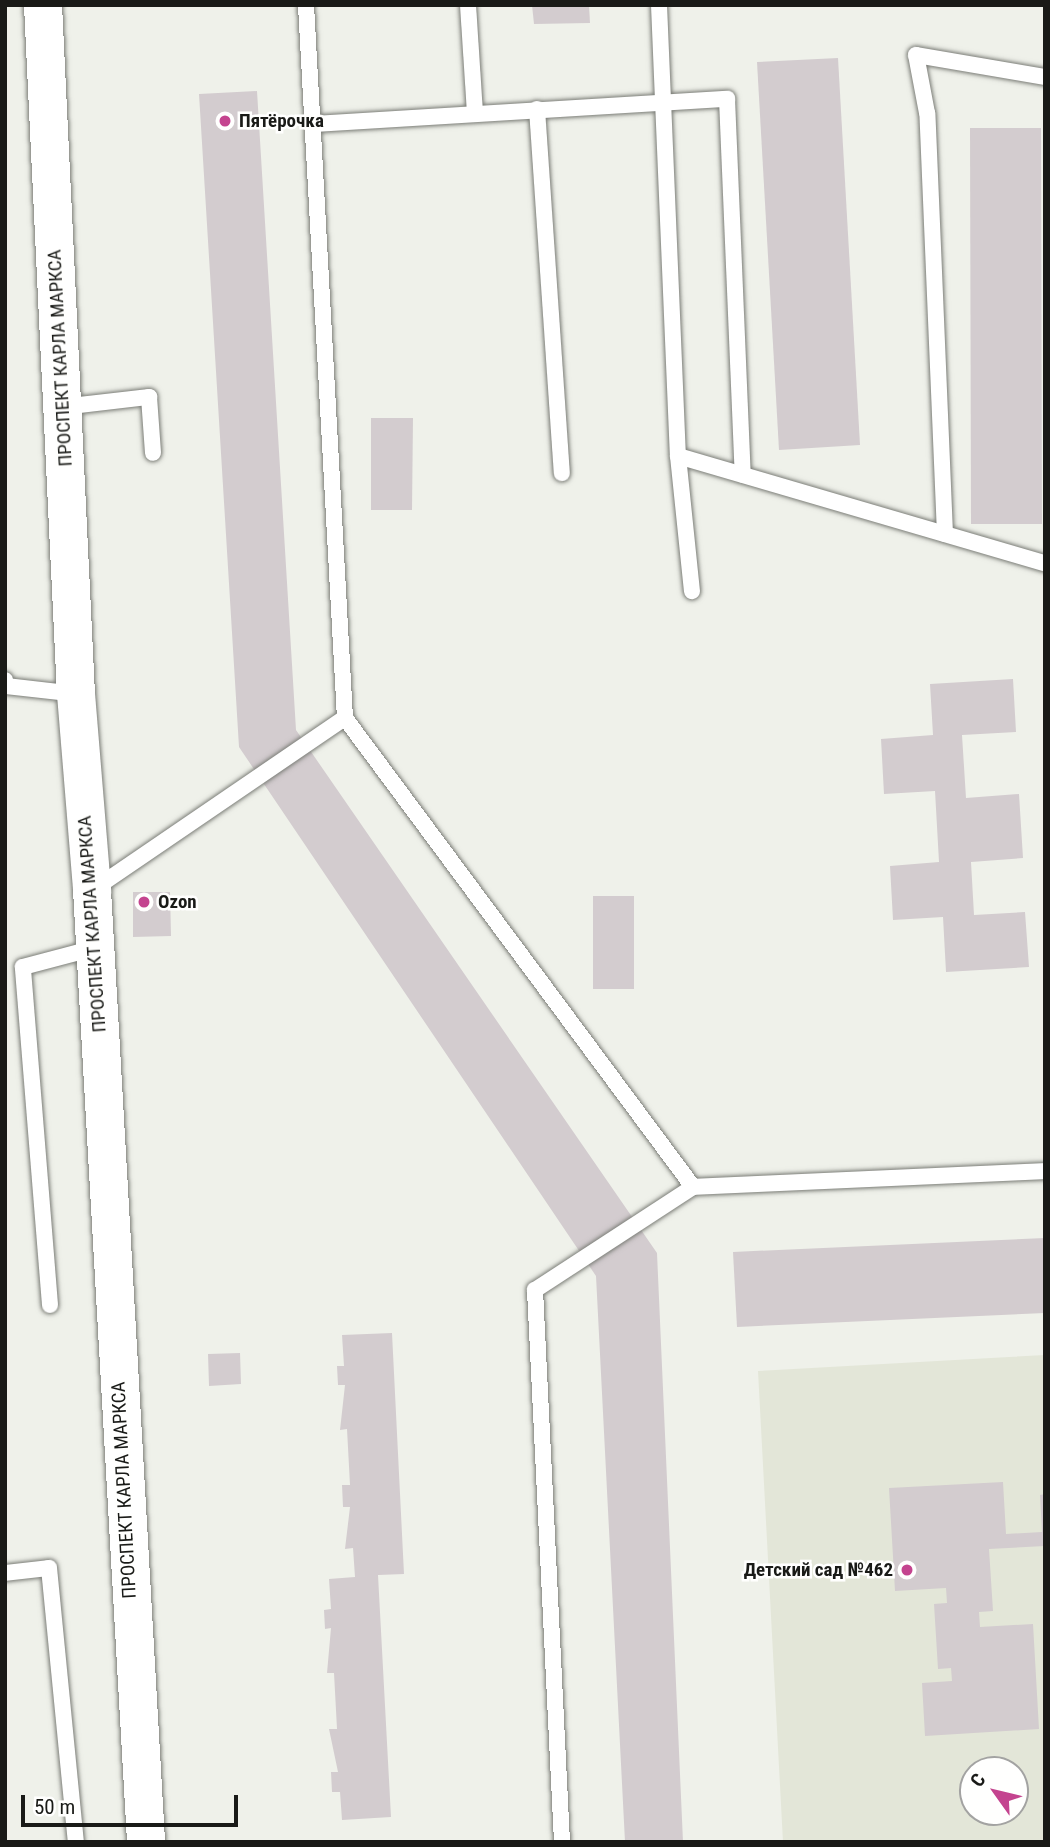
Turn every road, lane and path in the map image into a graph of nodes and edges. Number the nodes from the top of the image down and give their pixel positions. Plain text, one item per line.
1 (43, 5) edge
2 (306, 5) edge
3 (468, 5) edge
4 (659, 5) edge
5 (1045, 77) edge
6 (664, 100) junction
7 (537, 109) junction
8 (475, 113) junction
9 (314, 124) junction
10 (62, 407) junction
11 (153, 453) dead end
12 (678, 456) junction
13 (562, 473) dead end
14 (743, 475) junction
15 (945, 534) junction
16 (1045, 563) edge
17 (692, 591) dead end
18 (5, 680) edge
19 (5, 686) edge
20 (76, 694) junction
21 (345, 718) junction
22 (92, 890) junction
23 (95, 948) junction
24 (1045, 1171) edge
25 (693, 1187) junction
26 (50, 1305) dead end
27 (5, 1573) edge
28 (76, 1842) edge
29 (146, 1842) edge
30 (562, 1842) edge

1 - 10 main road, ПРОСПЕКТ КАРЛА МАРКСА
2 - 9 lane
3 - 8 lane
4 - 6 lane
5 - 15 lane
6 - 7 lane
6 - 12 lane
6 - 14 lane
7 - 8 lane
7 - 13 lane
8 - 9 lane
9 - 21 lane
10 - 11 lane
10 - 20 main road, ПРОСПЕКТ КАРЛА МАРКСА
12 - 14 lane
12 - 17 lane
14 - 15 lane
15 - 16 lane
18 - 19 lane
19 - 20 lane
20 - 22 main road, ПРОСПЕКТ КАРЛА МАРКСА
21 - 22 lane
21 - 25 lane
22 - 23 main road, ПРОСПЕКТ КАРЛА МАРКСА
23 - 26 lane
23 - 29 main road, ПРОСПЕКТ КАРЛА МАРКСА
24 - 25 lane
25 - 30 lane
27 - 28 lane

